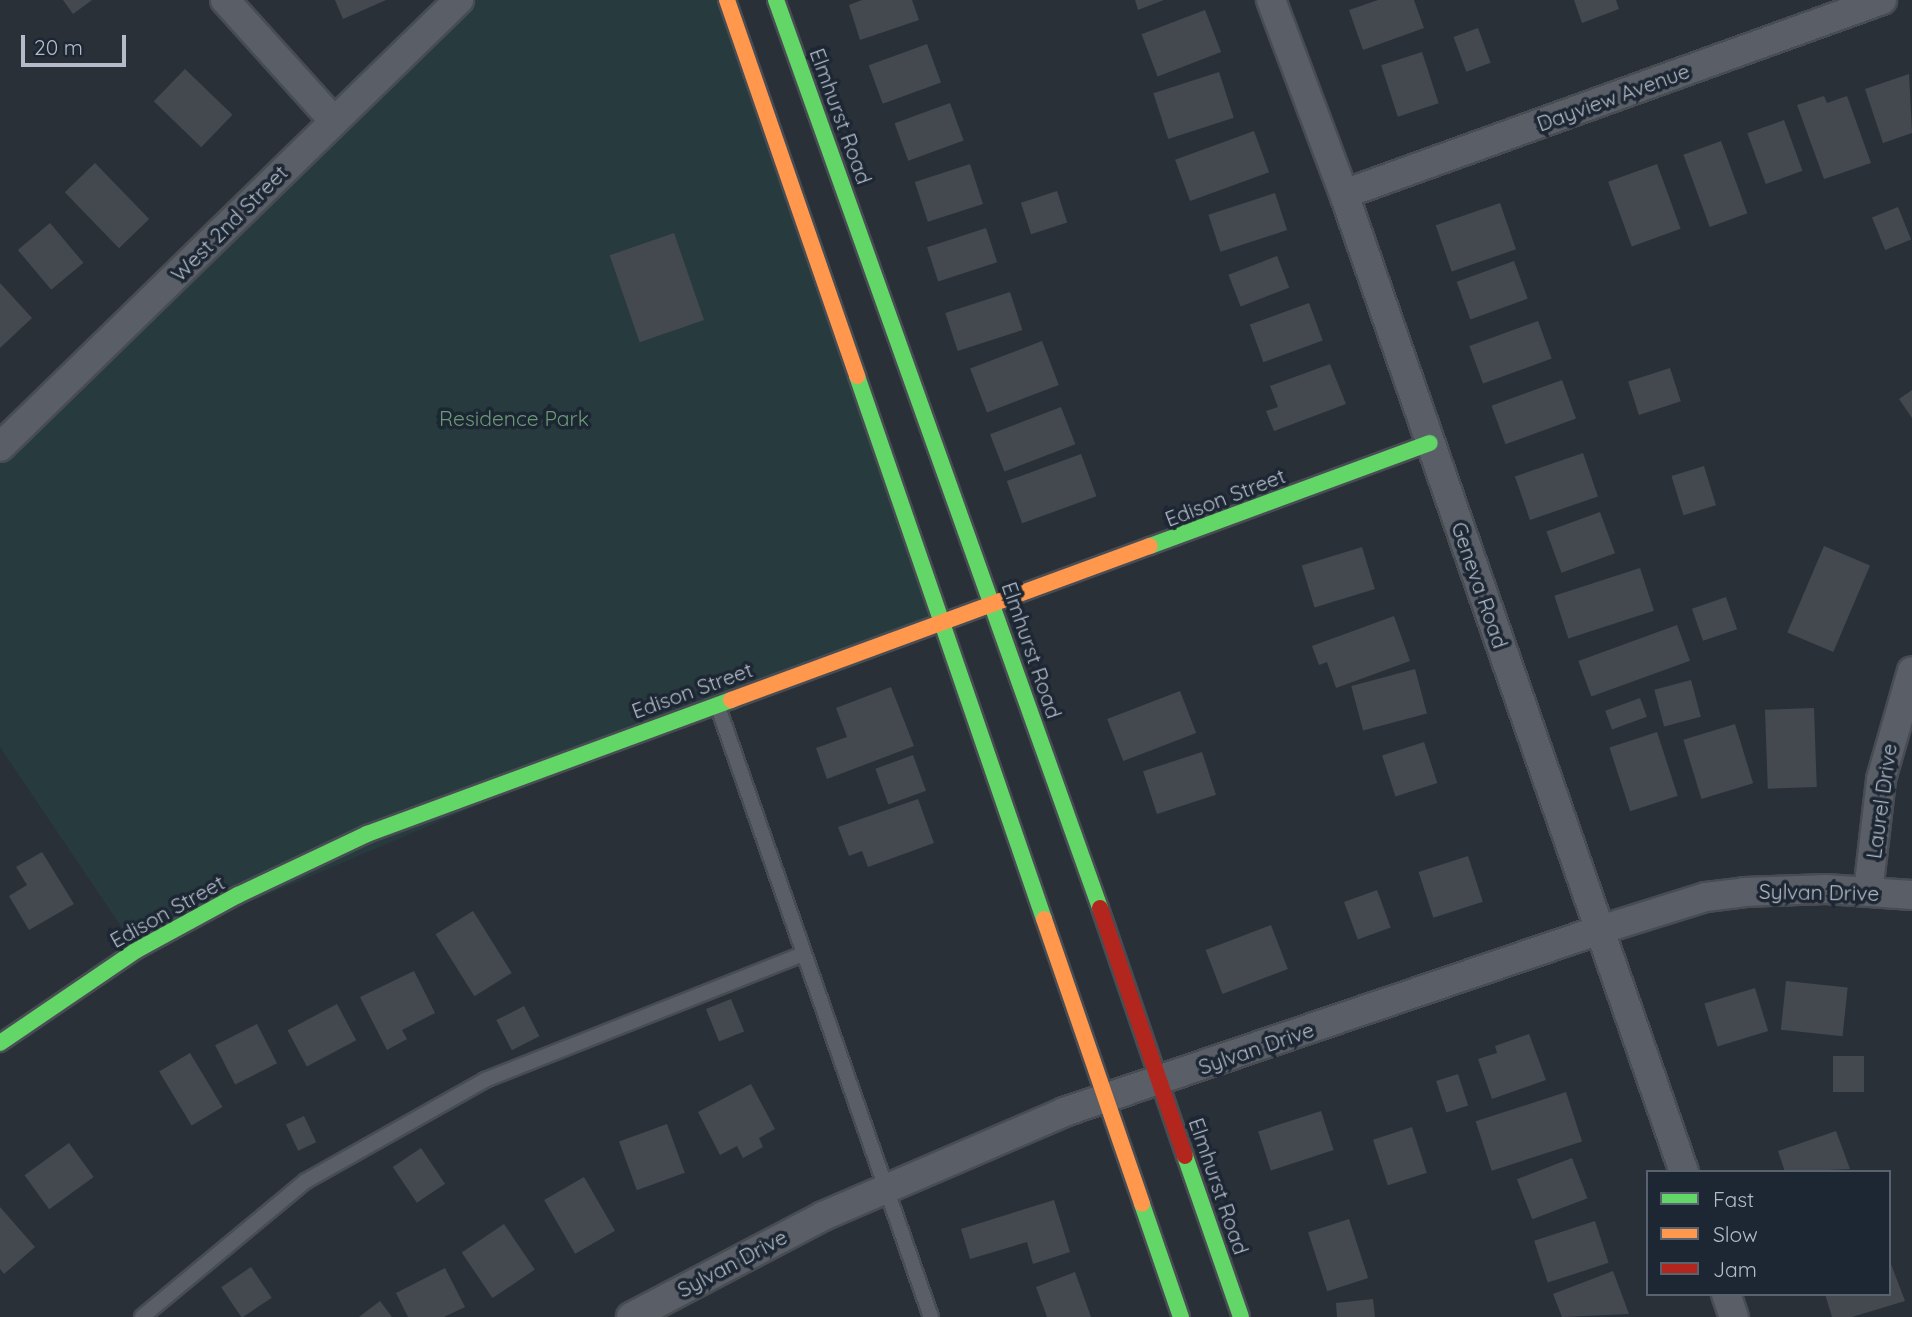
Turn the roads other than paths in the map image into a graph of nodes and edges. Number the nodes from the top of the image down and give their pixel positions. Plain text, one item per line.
1 (225, 0) edge
2 (459, 0) edge
3 (727, 0) edge
4 (776, 0) edge
5 (1272, 0) edge
6 (1882, 0) edge
7 (332, 120) junction
8 (1344, 194) junction
9 (1430, 443) junction
10 (0, 447) edge
11 (995, 606) junction
12 (943, 624) junction
13 (1912, 671) edge
14 (717, 703) junction
15 (1868, 892) junction
16 (1912, 895) edge
17 (1600, 930) junction
18 (803, 954) junction
19 (0, 1043) edge
20 (1160, 1080) junction
21 (1103, 1099) junction
22 (1683, 1170) edge
23 (884, 1189) junction
24 (1727, 1296) edge
25 (142, 1317) edge
26 (631, 1317) edge
27 (931, 1317) edge
28 (1181, 1317) edge
29 (1241, 1317) edge
30 (1734, 1317) edge

1 - 7 street
2 - 7 street, West 2nd Street
3 - 12 street
4 - 11 street, Elmhurst Road
5 - 8 street, Geneva Road
6 - 8 street, Dayview Avenue
7 - 10 street, West 2nd Street
8 - 9 street, Geneva Road
9 - 11 street, Edison Street
9 - 17 street, Geneva Road
11 - 12 street, Edison Street
11 - 20 street, Elmhurst Road
12 - 14 street, Edison Street
12 - 21 street
13 - 15 street, Laurel Drive
14 - 18 lane
14 - 19 street, Edison Street
15 - 16 street, Sylvan Drive
15 - 17 street, Sylvan Drive
17 - 20 street, Sylvan Drive
17 - 22 street, Geneva Road
18 - 23 lane
18 - 25 lane
20 - 21 street, Sylvan Drive
20 - 29 street, Elmhurst Road
21 - 23 street, Sylvan Drive
21 - 28 street
23 - 26 street, Sylvan Drive
23 - 27 lane
24 - 30 street

